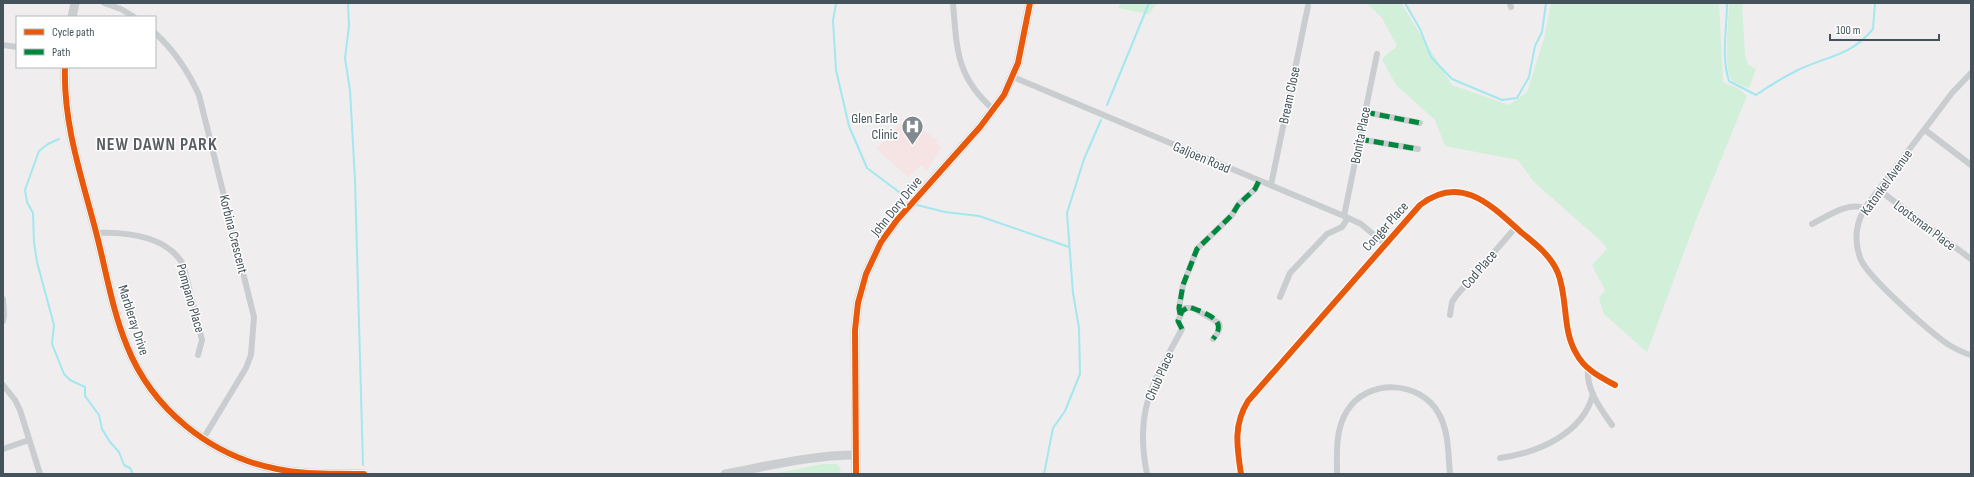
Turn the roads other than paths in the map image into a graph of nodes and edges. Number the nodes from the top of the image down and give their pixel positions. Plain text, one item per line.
1 (74, 3) edge
2 (104, 3) edge
3 (953, 3) edge
4 (1030, 3) edge
5 (1308, 6) dead end
6 (72, 16) edge
7 (132, 16) edge
8 (156, 34) edge
9 (3, 46) edge
10 (16, 47) edge
11 (1377, 54) dead end
12 (65, 68) edge
13 (1971, 73) edge
14 (1013, 77) junction
15 (994, 110) junction
16 (1365, 112) junction
17 (1420, 123) dead end
18 (1925, 130) junction
19 (1360, 138) junction
20 (1418, 149) dead end
21 (1971, 165) edge
22 (1259, 181) junction
23 (1271, 185) junction
24 (1879, 190) junction
25 (1865, 208) junction
26 (1346, 217) junction
27 (1812, 224) dead end
28 (1516, 227) junction
29 (96, 233) junction
30 (1386, 244) junction
31 (1971, 259) edge
32 (1280, 297) dead end
33 (3, 300) edge
34 (1180, 314) junction
35 (1450, 315) dead end
36 (3, 321) edge
37 (1213, 339) dead end
38 (198, 355) dead end
39 (1971, 355) edge
40 (1588, 369) junction
41 (3, 385) edge
42 (1615, 385) dead end
43 (1593, 394) junction
44 (1612, 425) dead end
45 (203, 439) junction
46 (30, 440) junction
47 (3, 449) edge
48 (856, 455) junction
49 (1500, 458) dead end
50 (277, 472) edge
51 (40, 474) edge
52 (364, 474) edge
53 (725, 474) edge
54 (856, 474) edge
55 (1147, 474) edge
56 (1241, 474) edge
57 (1337, 474) edge
58 (1450, 474) edge

1 - 6 street
2 - 7 street
3 - 15 street
4 - 14 street, John Dory Drive
5 - 23 street, Bream Close
8 - 45 street, Korbina Crescent
9 - 10 street
11 - 16 street, Bonita Place
12 - 29 street, Marbleray Drive
13 - 18 street, Katonkel Avenue
14 - 15 street, John Dory Drive
14 - 22 street, Galjoen Road
15 - 48 street, John Dory Drive
16 - 17 street
16 - 19 street, Bonita Place
18 - 21 street
18 - 24 street, Katonkel Avenue
19 - 20 street
19 - 26 street, Bonita Place
22 - 23 street, Galjoen Road
22 - 34 street
23 - 26 street, Galjoen Road
24 - 25 street, Katonkel Avenue
24 - 31 street, Lootsman Place
25 - 27 street
25 - 39 street, Katonkel Avenue
26 - 30 street, Galjoen Road
26 - 32 street
28 - 30 street, Conger Place
28 - 35 street, Cod Place
28 - 40 street, Conger Place
29 - 38 street, Pompano Place
29 - 45 street, Marbleray Drive
30 - 56 street, Conger Place
33 - 36 street
34 - 37 street
34 - 55 street, Chub Place
40 - 42 street, Conger Place
40 - 43 street
41 - 46 street
43 - 44 street
43 - 49 street
45 - 50 street, Marbleray Drive
46 - 47 street
46 - 51 street
48 - 53 street
48 - 54 street, John Dory Drive
50 - 52 street, Marbleray Drive
57 - 58 street

